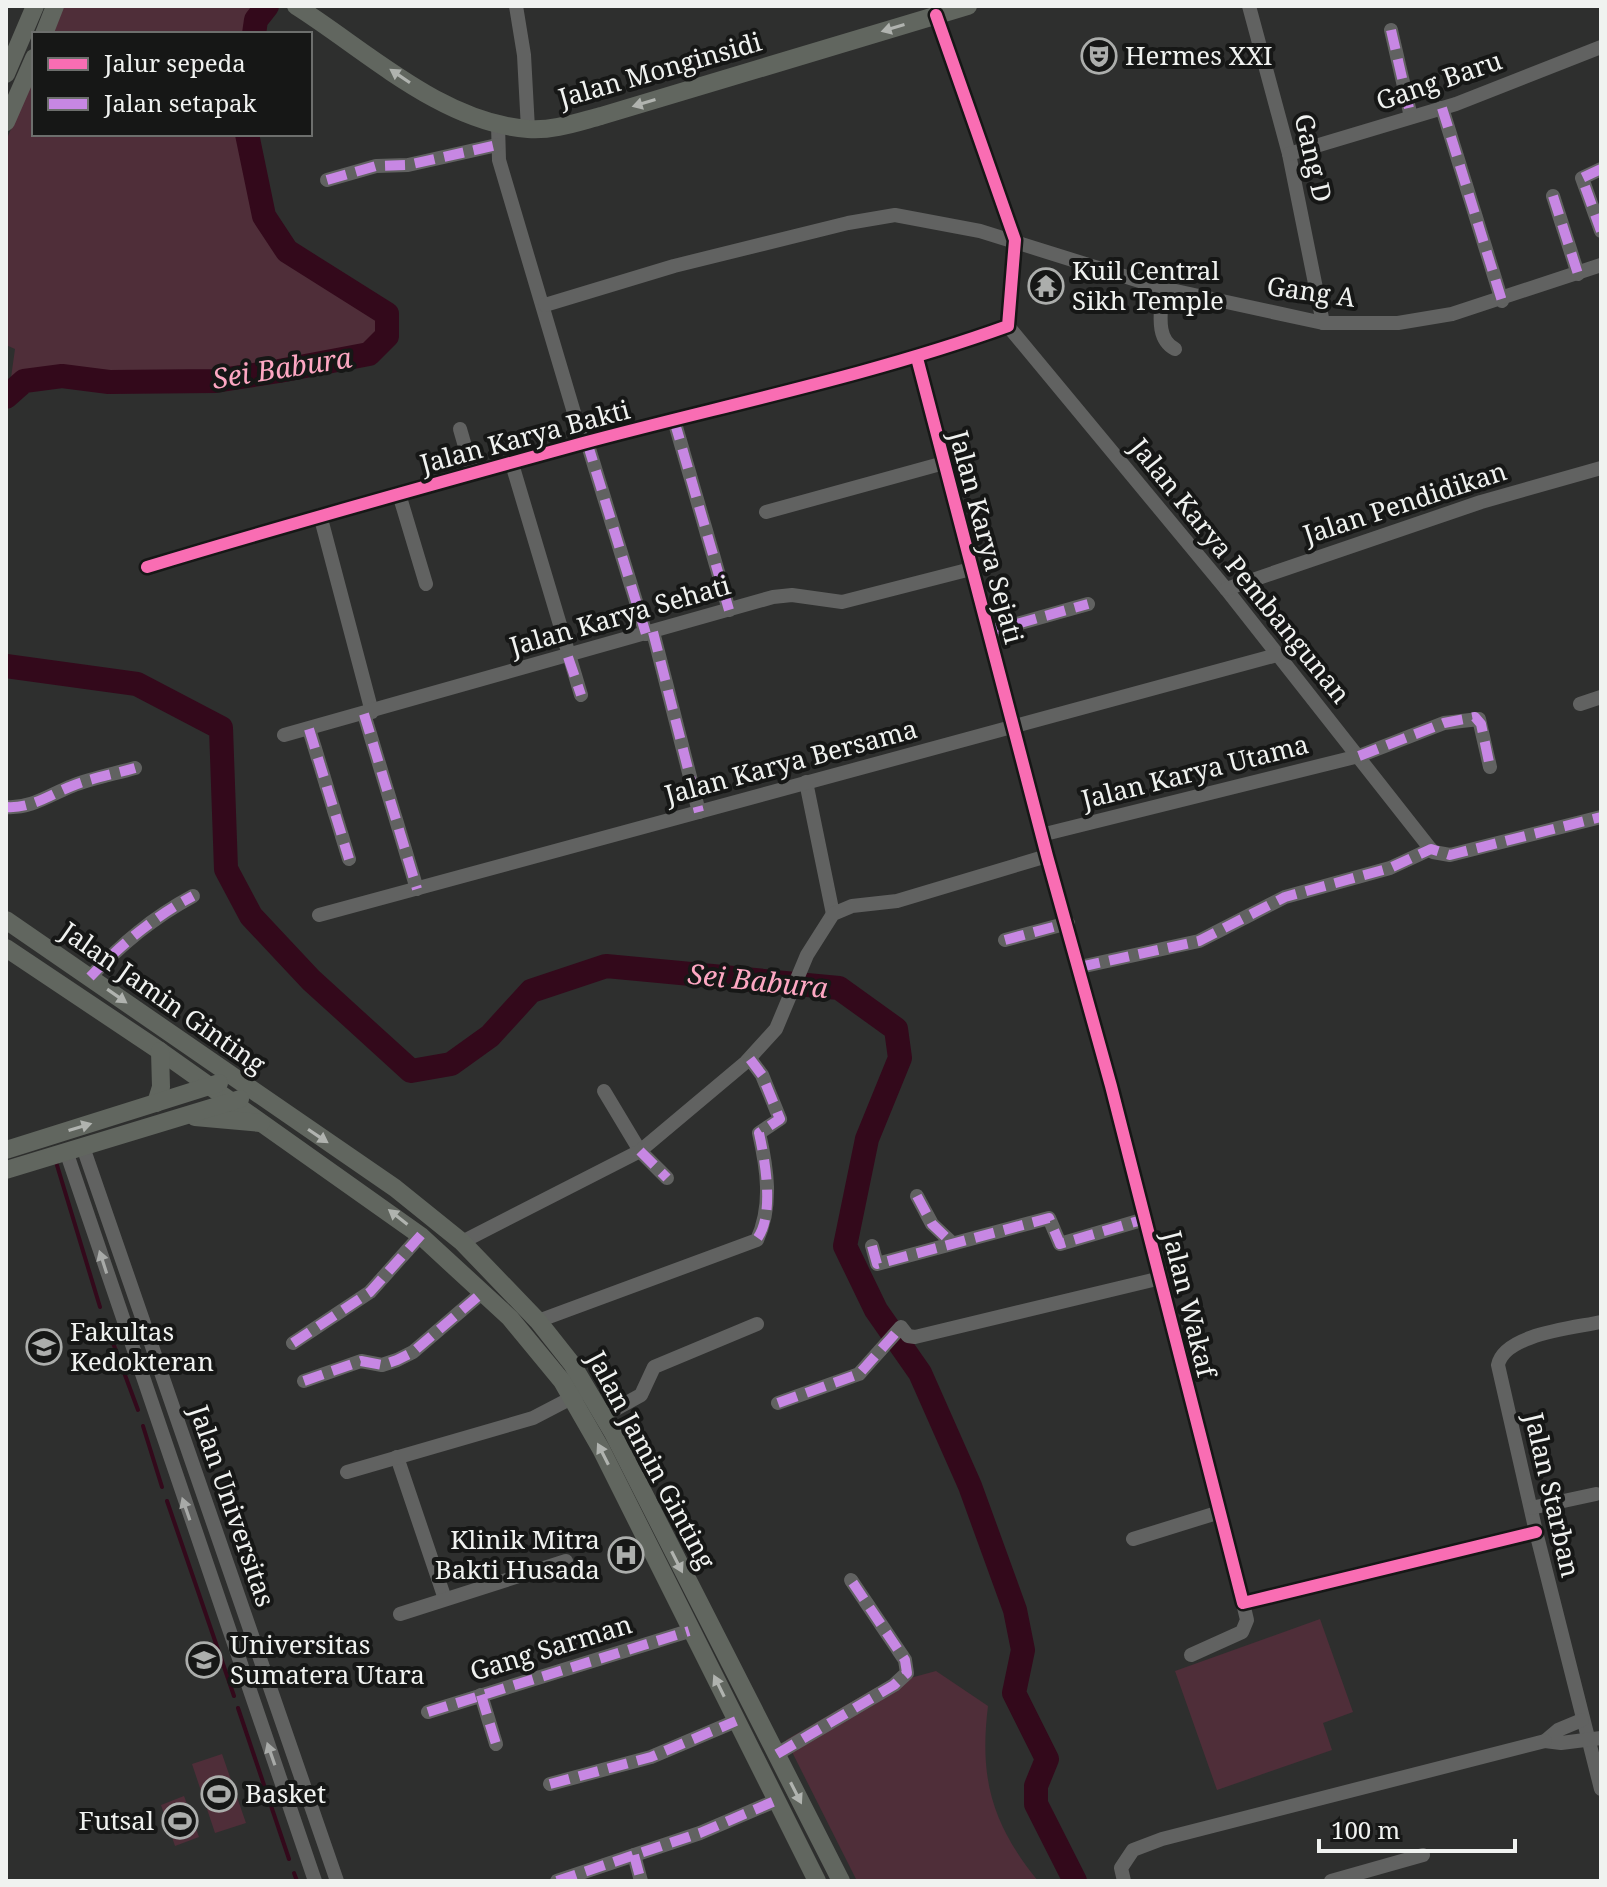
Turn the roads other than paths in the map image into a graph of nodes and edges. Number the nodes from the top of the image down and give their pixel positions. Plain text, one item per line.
1 (35, 6) edge
2 (55, 6) edge
3 (516, 6) edge
4 (968, 6) edge
5 (1249, 6) edge
6 (300, 8) edge
7 (936, 15) junction
8 (1391, 30) dead end
9 (45, 32) edge
10 (1601, 47) edge
11 (32, 63) edge
12 (6, 74) edge
13 (1442, 108) junction
14 (1411, 117) junction
15 (6, 122) edge
16 (498, 125) junction
17 (528, 129) junction
18 (497, 145) junction
19 (1289, 154) junction
20 (1601, 169) edge
21 (327, 180) dead end
22 (1553, 196) dead end
23 (1601, 231) edge
24 (1015, 240) junction
25 (1599, 266) edge
26 (1578, 274) junction
27 (1601, 282) edge
28 (1162, 288) junction
29 (1502, 301) junction
30 (545, 305) junction
31 (1323, 323) junction
32 (1008, 326) junction
33 (1175, 349) dead end
34 (917, 358) junction
35 (674, 420) junction
36 (460, 429) dead end
37 (585, 443) junction
38 (944, 463) junction
39 (512, 464) junction
40 (473, 474) junction
41 (1600, 474) edge
42 (399, 494) junction
43 (766, 512) dead end
44 (320, 515) junction
45 (147, 567) dead end
46 (971, 569) junction
47 (426, 584) dead end
48 (1226, 589) junction
49 (1088, 604) dead end
50 (729, 610) junction
51 (988, 632) junction
52 (650, 633) junction
53 (1277, 655) junction
54 (568, 657) junction
55 (581, 695) dead end
56 (1601, 697) edge
57 (1580, 704) dead end
58 (368, 713) junction
59 (1013, 726) junction
60 (309, 729) junction
61 (284, 735) dead end
62 (1359, 756) junction
63 (1490, 767) dead end
64 (135, 768) dead end
65 (806, 782) junction
66 (6, 807) edge
67 (699, 812) junction
68 (1601, 817) edge
69 (1041, 835) junction
70 (1431, 849) junction
71 (1047, 856) junction
72 (349, 859) dead end
73 (417, 889) junction
74 (193, 896) dead end
75 (833, 914) junction
76 (319, 915) dead end
77 (6, 920) edge
78 (1068, 923) junction
79 (1005, 940) dead end
80 (6, 948) edge
81 (1080, 967) junction
82 (90, 977) junction
83 (160, 1051) junction
84 (750, 1059) junction
85 (233, 1078) junction
86 (211, 1086) junction
87 (604, 1091) dead end
88 (253, 1093) junction
89 (233, 1102) junction
90 (156, 1103) junction
91 (181, 1117) junction
92 (264, 1123) junction
93 (74, 1149) junction
94 (6, 1150) edge
95 (640, 1151) junction
96 (6, 1170) edge
97 (667, 1178) dead end
98 (917, 1196) dead end
99 (1145, 1219) junction
100 (421, 1235) junction
101 (462, 1242) junction
102 (951, 1242) junction
103 (872, 1246) dead end
104 (1161, 1278) junction
105 (483, 1292) junction
106 (538, 1321) junction
107 (1601, 1322) edge
108 (757, 1324) dead end
109 (293, 1343) dead end
110 (304, 1381) dead end
111 (580, 1394) junction
112 (778, 1403) dead end
113 (173, 1408) junction
114 (154, 1414) junction
115 (603, 1416) junction
116 (397, 1457) junction
117 (347, 1472) dead end
118 (1596, 1494) dead end
119 (1531, 1508) junction
120 (1220, 1512) junction
121 (1536, 1532) junction
122 (1133, 1539) dead end
123 (566, 1561) dead end
124 (232, 1577) junction
125 (851, 1580) dead end
126 (212, 1583) junction
127 (445, 1599) junction
128 (1243, 1603) junction
129 (400, 1614) dead end
130 (689, 1631) junction
131 (1191, 1655) dead end
132 (481, 1695) junction
133 (428, 1712) dead end
134 (1582, 1720) junction
135 (736, 1721) junction
136 (1594, 1740) edge
137 (1545, 1741) junction
138 (496, 1744) dead end
139 (777, 1754) junction
140 (550, 1784) dead end
141 (1601, 1789) edge
142 (775, 1801) junction
143 (826, 1851) junction
144 (634, 1855) junction
145 (1423, 1855) dead end
146 (328, 1856) junction
147 (807, 1861) junction
148 (308, 1862) junction
149 (315, 1881) edge
150 (337, 1881) edge
151 (557, 1881) edge
152 (641, 1881) edge
153 (817, 1881) edge
154 (841, 1881) edge
155 (1124, 1881) edge
156 (1331, 1881) edge

1 - 12 main road
2 - 9 main road
3 - 17 street
4 - 7 main road, Jalan Monginsidi
5 - 19 street, Gang D
16 -> 6 main road, Jalan Monginsidi
7 -> 17 main road, Jalan Monginsidi
7 - 24 street
8 - 14 street
10 - 13 street, Gang Baru
11 - 15 main road
13 - 14 street, Gang Baru
13 - 29 street
14 - 19 street, Gang Baru
16 - 17 main road, Jalan Monginsidi
16 - 18 street
18 - 21 street
18 - 30 street
19 - 31 street, Gang D
20 - 23 street
22 - 26 street
24 - 28 street, Gang A
24 - 30 street, Gang A
24 - 32 street
25 - 26 street, Gang A
25 - 27 street
26 - 29 street, Gang A
28 - 31 street, Gang A
28 - 33 street
29 - 31 street, Gang A
30 - 37 street
32 - 34 street, Jalan Karya Bakti
32 - 48 street, Jalan Karya Pembangunan
34 - 35 street, Jalan Karya Bakti
34 - 38 street, Jalan Karya Sejati
35 - 37 street, Jalan Karya Bakti
35 - 50 street
36 - 40 street
37 - 39 street, Jalan Karya Bakti
37 - 52 street
38 - 43 street
38 - 46 street, Jalan Karya Sejati
39 - 40 street, Jalan Karya Bakti
39 - 54 street
40 - 42 street, Jalan Karya Bakti
41 - 48 street, Jalan Pendidikan
42 - 44 street, Jalan Karya Bakti
42 - 47 street
44 - 45 street, Jalan Karya Bakti
44 - 58 street
46 - 50 street, Jalan Karya Sehati
46 - 51 street, Jalan Karya Sejati
48 - 53 street, Jalan Karya Pembangunan
49 - 51 street
50 - 52 street, Jalan Karya Sehati
51 - 59 street, Jalan Karya Sejati
52 - 54 street, Jalan Karya Sehati
52 - 67 street
53 - 59 street, Jalan Karya Bersama
53 - 62 street, Jalan Karya Pembangunan
54 - 55 street
54 - 58 street, Jalan Karya Sehati
56 - 57 street
58 - 60 street, Jalan Karya Sehati
58 - 73 street
59 - 65 street, Jalan Karya Bersama
59 - 69 street, Jalan Wakaf
60 - 61 street, Jalan Karya Sehati
60 - 72 street
62 - 63 street, Jalan Karya Utama
62 - 69 street, Jalan Karya Utama
62 - 70 street, Jalan Karya Pembangunan
64 - 66 street
65 - 67 street, Jalan Karya Bersama
65 - 75 street
67 - 73 street, Jalan Karya Bersama
68 - 70 street
69 - 71 street, Jalan Wakaf
70 - 81 street
71 - 75 street
71 - 78 street, Jalan Wakaf
73 - 76 street, Jalan Karya Bersama
74 - 82 street
75 - 84 street
77 - 82 main road, Jalan Jamin Ginting
78 - 79 street
78 - 81 street, Jalan Wakaf
80 - 83 main road, Jalan Jamin Ginting
81 - 99 street, Jalan Wakaf
82 -> 85 main road, Jalan Jamin Ginting
83 - 86 main road, Jalan Jamin Ginting
83 - 90 main road
84 - 95 street
84 - 106 street
85 - 86 main road
85 - 88 main road, Jalan Jamin Ginting
86 - 89 main road, Jalan Jamin Ginting
86 - 90 main road
87 - 95 street
88 - 89 main road
88 -> 101 main road, Jalan Jamin Ginting
89 - 91 main road
89 - 92 main road, Jalan Jamin Ginting
94 -> 90 main road
91 - 92 main road
91 - 93 main road
100 -> 92 main road, Jalan Jamin Ginting
93 - 96 main road
93 - 113 street, Jalan Universitas
114 -> 93 street, Jalan Universitas
95 - 97 street
95 - 101 street
98 - 102 street
99 - 102 street
99 - 104 street, Jalan Wakaf
100 - 105 main road, Jalan Jamin Ginting
100 - 109 street
101 - 106 main road, Jalan Jamin Ginting
102 - 103 street
104 - 112 street
104 - 120 street, Jalan Wakaf
105 - 110 street
105 - 111 main road, Jalan Jamin Ginting
106 - 111 main road, Jalan Jamin Ginting
107 - 119 street, Jalan Starban
108 - 115 street
111 - 115 main road, Jalan Jamin Ginting
111 - 116 street
130 -> 111 main road, Jalan Jamin Ginting
113 - 114 street
113 - 124 street, Jalan Universitas
126 -> 114 street, Jalan Universitas
115 -> 139 main road, Jalan Jamin Ginting
116 - 117 street
116 - 127 street
118 - 119 street
119 - 121 street, Jalan Starban
120 - 122 street
120 - 128 street, Jalan Wakaf
121 - 128 street
121 - 134 street, Jalan Starban
123 - 127 street
124 - 126 street
124 - 146 street, Jalan Universitas
125 - 139 street
148 -> 126 street, Jalan Universitas
127 - 129 street
128 - 131 street
130 - 132 street, Gang Sarman
135 -> 130 main road, Jalan Jamin Ginting
132 - 133 street, Gang Sarman
132 - 138 street
134 - 136 street, Jalan Starban
134 - 137 street
135 - 140 street
135 - 142 main road, Jalan Jamin Ginting
136 - 137 street
136 - 141 street, Jalan Starban
137 - 155 street
139 -> 143 main road, Jalan Jamin Ginting
142 - 144 street
142 - 147 main road, Jalan Jamin Ginting
143 - 147 main road
143 - 154 main road, Jalan Jamin Ginting
144 - 151 street
144 - 152 street
145 - 156 street
146 - 148 street
146 - 150 street, Jalan Universitas
147 - 153 main road, Jalan Jamin Ginting
148 - 149 street, Jalan Universitas

